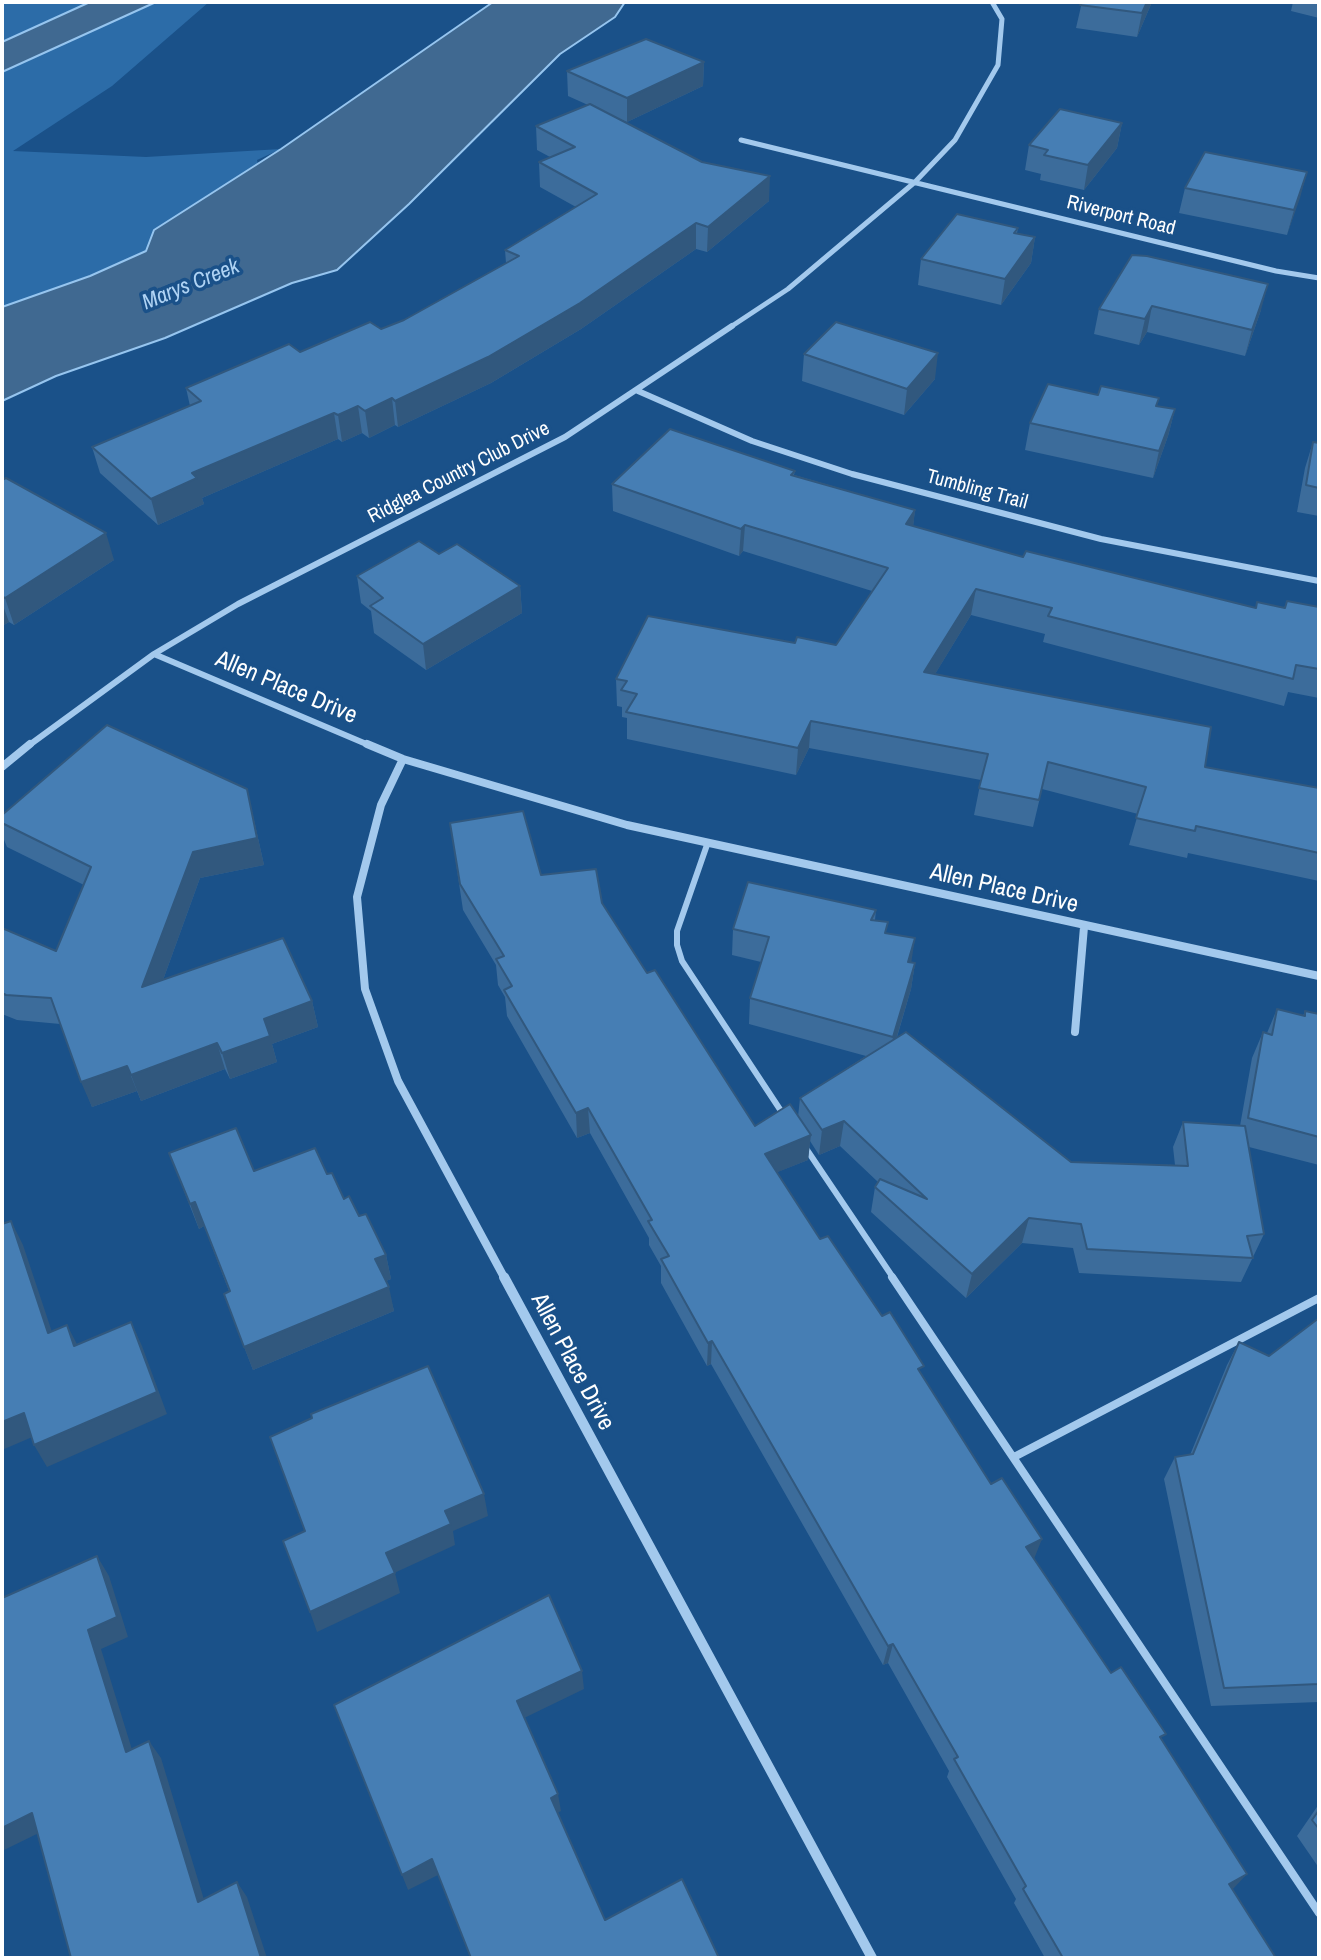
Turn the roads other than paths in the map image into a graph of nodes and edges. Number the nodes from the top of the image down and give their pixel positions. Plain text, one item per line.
1 (992, 2) edge
2 (741, 140) dead end
3 (915, 182) junction
4 (1319, 278) edge
5 (638, 391) junction
6 (1319, 581) edge
7 (154, 654) junction
8 (403, 759) junction
9 (2, 767) edge
10 (708, 842) junction
11 (1084, 927) junction
12 (1319, 976) edge
13 (1075, 1032) dead end
14 (792, 1128) edge
15 (801, 1140) edge
16 (1319, 1298) edge
17 (1014, 1457) junction
18 (1319, 1913) edge
19 (872, 1958) edge

1 - 3 street, Ridglea Country Club Drive
2 - 3 street
3 - 4 street, Riverport Road
3 - 5 street, Ridglea Country Club Drive
5 - 6 street, Tumbling Trail
5 - 7 street, Ridglea Country Club Drive
7 - 8 street, Allen Place Drive
7 - 9 street, Ridglea Country Club Drive
8 - 10 street, Allen Place Drive
8 - 19 street, Allen Place Drive
10 - 11 street, Allen Place Drive
10 - 14 lane
11 - 12 street, Allen Place Drive
11 - 13 street
15 - 17 lane
16 - 17 lane
17 - 18 lane

